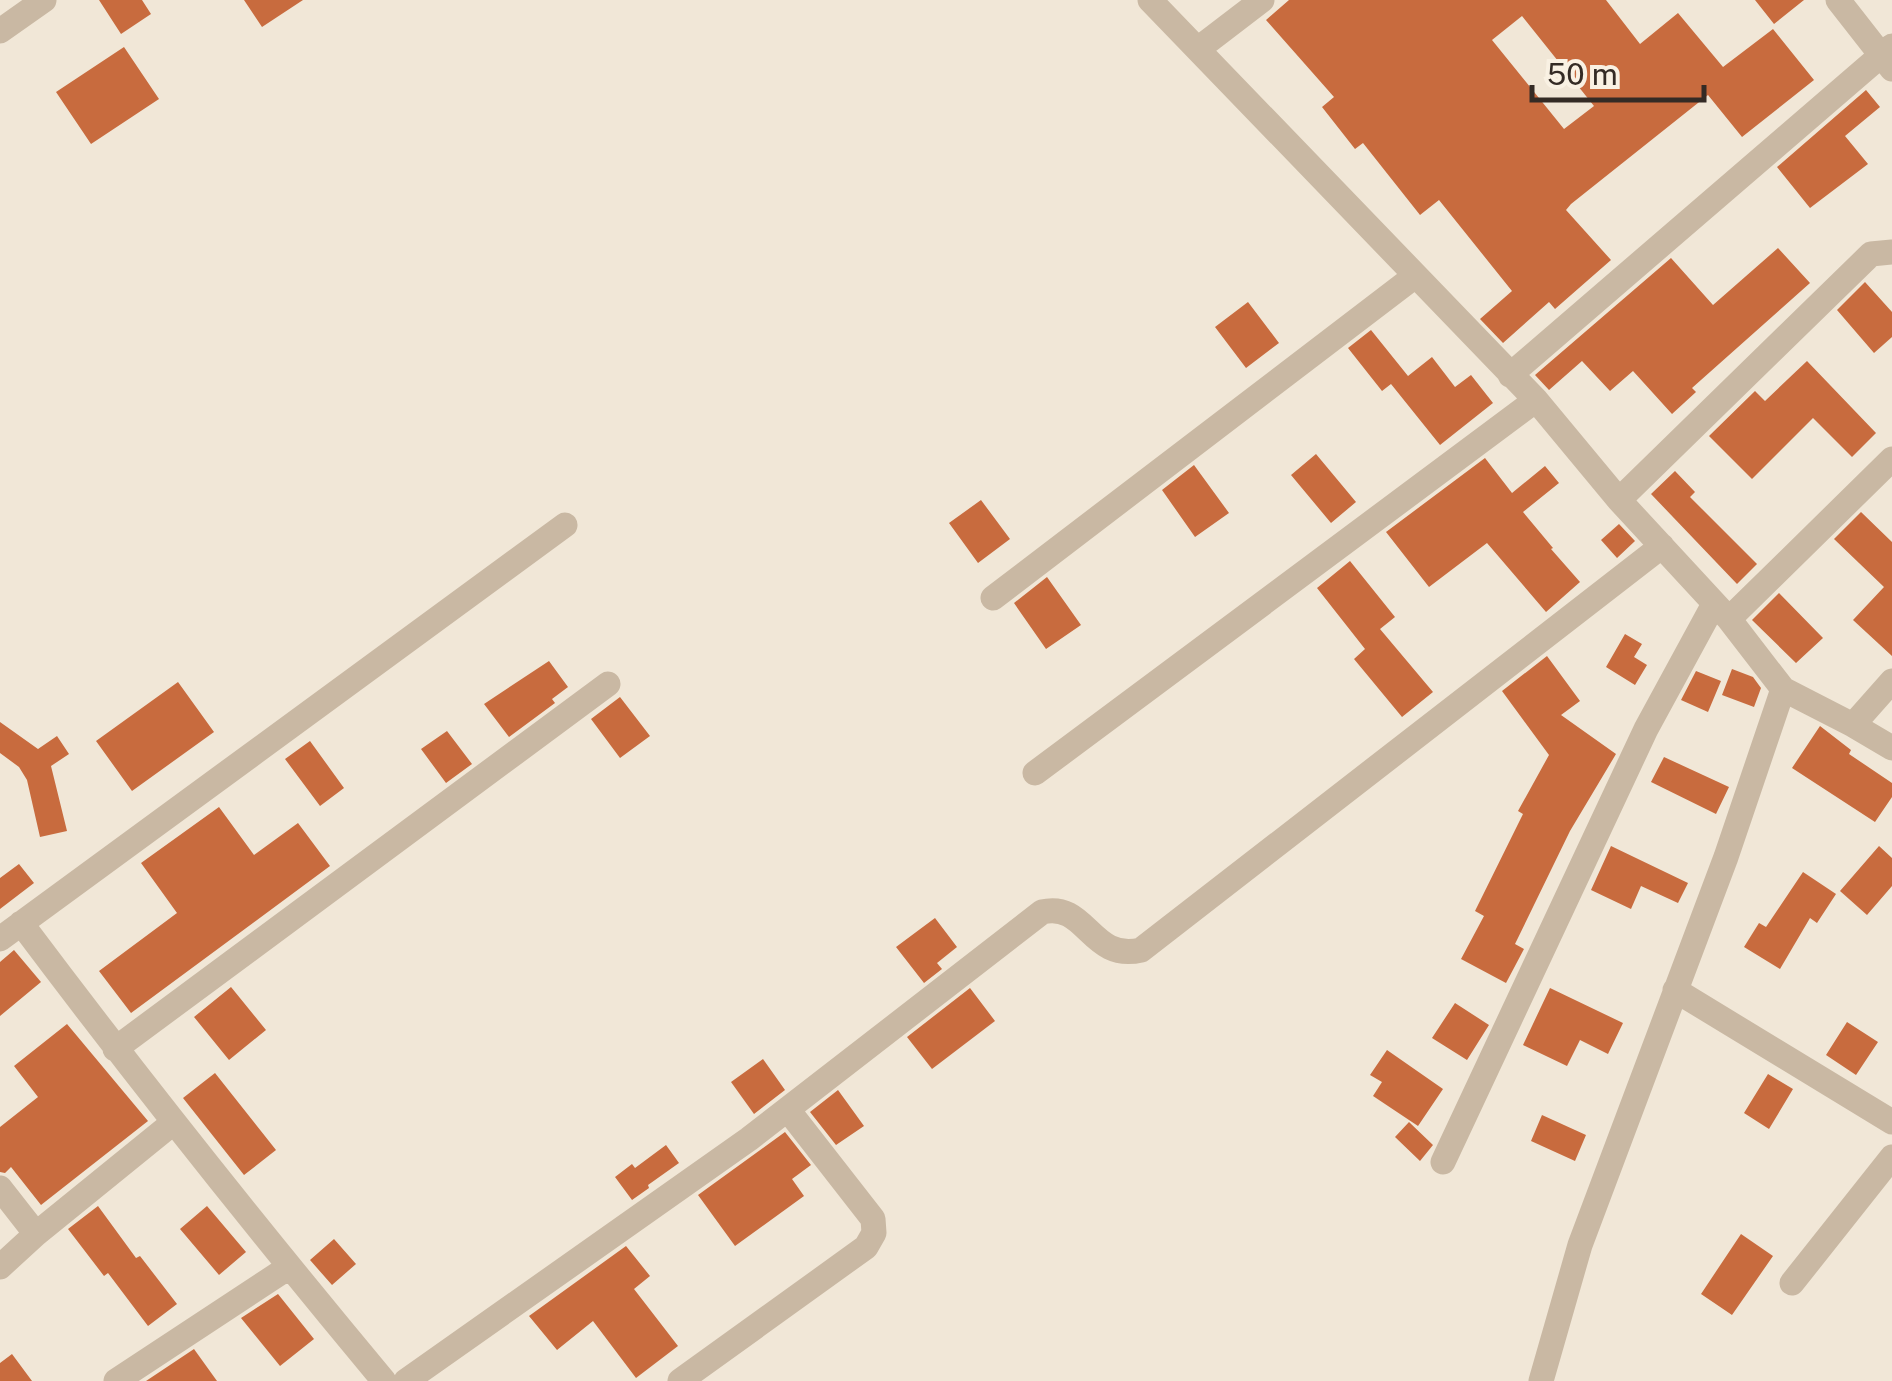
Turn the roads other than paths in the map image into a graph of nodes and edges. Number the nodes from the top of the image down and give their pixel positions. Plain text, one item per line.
1 (44, 0) edge
2 (1150, 0) edge
3 (1262, 0) edge
4 (1838, 0) edge
5 (0, 32) edge
6 (1198, 49) junction
7 (1888, 57) edge
8 (1892, 252) edge
9 (1415, 276) junction
10 (1510, 374) junction
11 (1536, 400) junction
12 (1892, 460) edge
13 (1619, 500) junction
14 (565, 525) dead end
15 (1662, 546) junction
16 (993, 598) dead end
17 (1721, 612) junction
18 (1892, 681) edge
19 (608, 684) dead end
20 (1782, 689) junction
21 (1853, 725) junction
22 (1892, 748) edge
23 (1035, 773) dead end
24 (21, 923) junction
25 (0, 939) edge
26 (1674, 990) junction
27 (115, 1049) junction
28 (788, 1110) junction
29 (174, 1122) junction
30 (1892, 1122) edge
31 (1892, 1157) edge
32 (1443, 1162) dead end
33 (0, 1188) edge
34 (36, 1234) junction
35 (0, 1267) edge
36 (289, 1267) junction
37 (1792, 1282) dead end
38 (116, 1381) edge
39 (384, 1381) edge
40 (406, 1381) edge
41 (680, 1381) edge
42 (1541, 1381) edge

1 - 5 street
2 - 6 street
3 - 6 street
4 - 7 street
6 - 9 street
7 - 10 street
8 - 13 street
9 - 10 street
9 - 16 street
10 - 11 street
11 - 13 street
11 - 23 street
12 - 17 street
13 - 15 street
14 - 24 street
15 - 17 street
15 - 28 street
17 - 20 street
17 - 32 street
18 - 21 street
19 - 27 street
20 - 21 street
20 - 26 street
21 - 22 street
24 - 25 street
24 - 27 street
26 - 30 street
26 - 42 street
27 - 29 street
28 - 40 street
28 - 41 street
29 - 34 street
29 - 36 street
31 - 37 street
33 - 34 street
34 - 35 street
36 - 38 street
36 - 39 street

